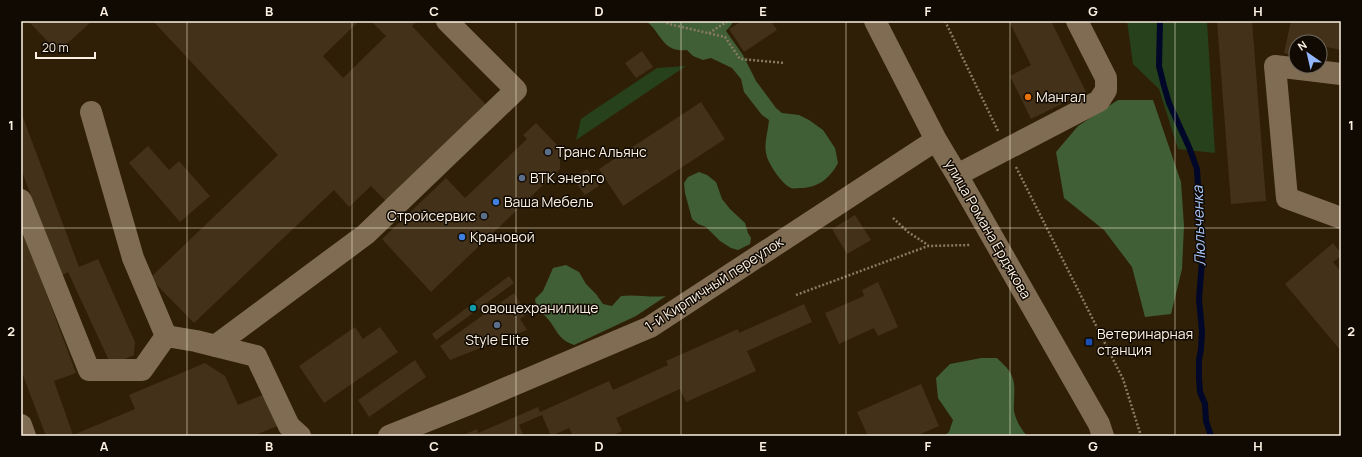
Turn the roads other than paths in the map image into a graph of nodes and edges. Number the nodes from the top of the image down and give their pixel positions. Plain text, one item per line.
1 (447, 21) edge
2 (875, 21) edge
3 (1077, 21) edge
4 (1341, 74) edge
5 (91, 112) dead end
6 (936, 140) junction
7 (957, 175) junction
8 (21, 200) edge
9 (1341, 218) edge
10 (166, 336) junction
11 (215, 346) junction
12 (21, 425) edge
13 (25, 436) edge
14 (300, 436) edge
15 (390, 436) edge
16 (1103, 436) edge

1 - 11 street
2 - 6 street, улица Романа Ердякова
3 - 7 street
4 - 9 street
5 - 10 street
6 - 7 street, улица Романа Ердякова
6 - 15 street, 1-й Кирпичный переулок
7 - 16 street, улица Романа Ердякова
8 - 10 street
10 - 11 street
11 - 14 street
12 - 13 street

